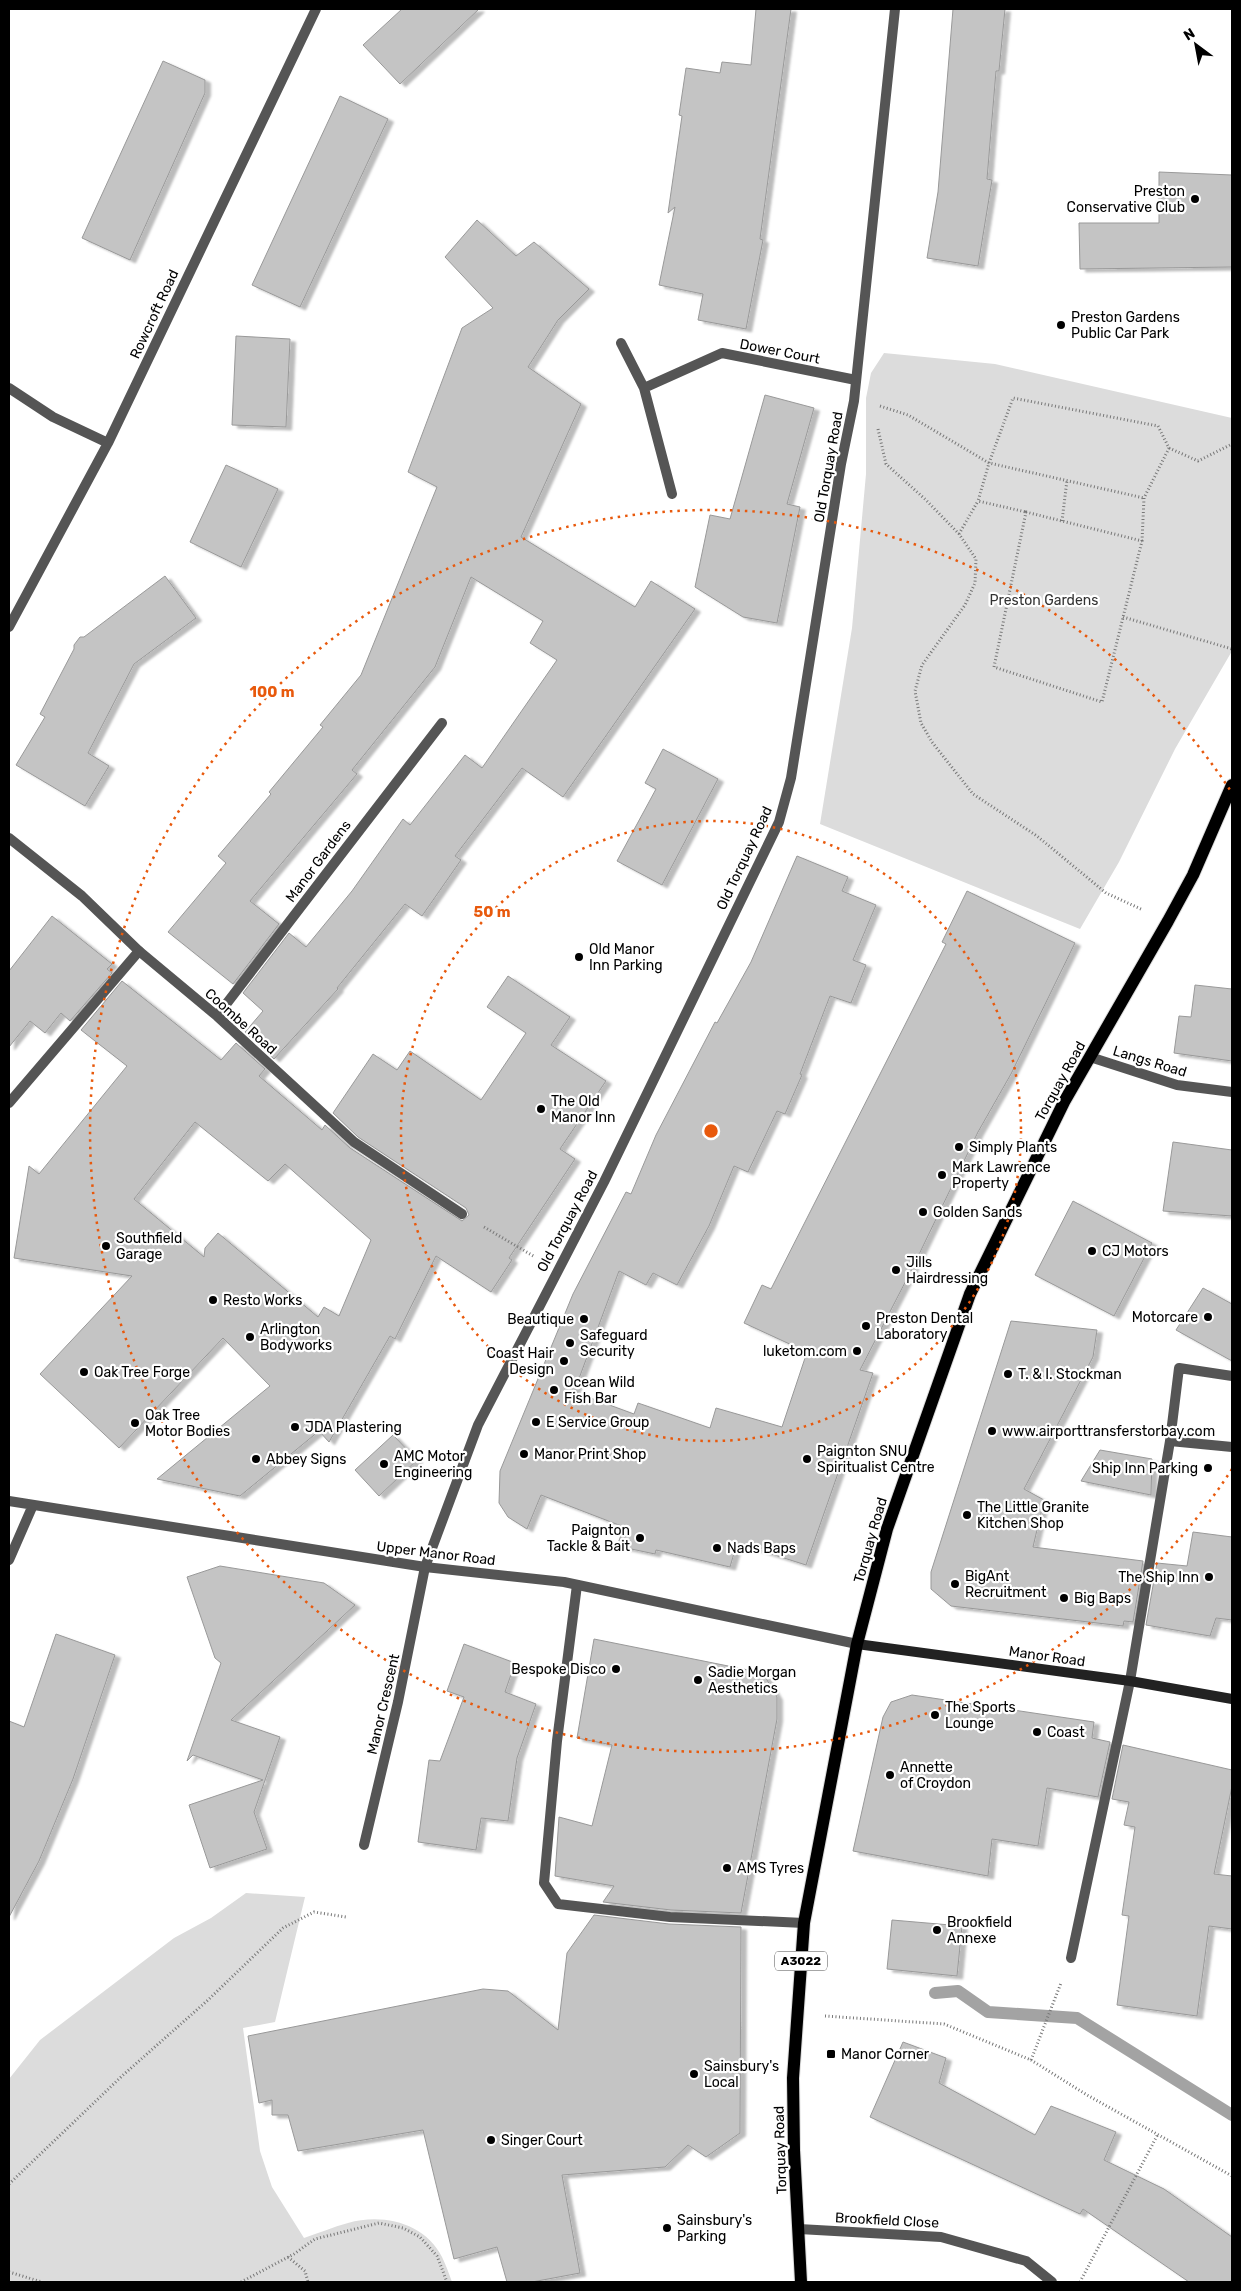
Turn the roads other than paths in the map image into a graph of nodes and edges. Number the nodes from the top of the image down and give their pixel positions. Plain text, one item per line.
1 (316, 9) edge
2 (895, 9) edge
3 (622, 343) dead end
4 (856, 380) junction
5 (9, 388) edge
6 (644, 388) junction
7 (108, 443) junction
8 (672, 494) dead end
9 (9, 627) edge
10 (442, 723) dead end
11 (1232, 785) edge
12 (9, 838) edge
13 (139, 951) junction
14 (216, 1016) junction
15 (1090, 1057) junction
16 (1232, 1092) edge
17 (9, 1103) edge
18 (462, 1214) road end
19 (1232, 1376) edge
20 (1170, 1440) junction
21 (1232, 1447) edge
22 (9, 1501) edge
23 (33, 1505) junction
24 (9, 1560) edge
25 (425, 1568) junction
26 (577, 1585) junction
27 (857, 1644) junction
28 (1130, 1681) junction
29 (1232, 1699) edge
30 (364, 1845) dead end
31 (804, 1923) junction
32 (1071, 1958) dead end
33 (799, 2229) junction
34 (801, 2282) edge
35 (1052, 2282) edge

1 - 7 street, Rowcroft Road
2 - 4 street, Old Torquay Road
3 - 6 street
4 - 6 street, Dower Court
4 - 25 street, Old Torquay Road
5 - 7 street
6 - 8 street
7 - 9 street, Rowcroft Road
10 - 14 street, Manor Gardens
11 - 15 main road, Torquay Road / A3022
12 - 13 street, Coombe Road
13 - 14 street, Coombe Road
13 - 17 street
14 - 18 street, Coombe Road
15 - 16 street, Langs Road
15 - 27 main road, Torquay Road / A3022
19 - 20 street
20 - 21 street
20 - 28 street
22 - 23 street, Upper Manor Road
23 - 24 street
23 - 25 street, Upper Manor Road
25 - 26 street, Upper Manor Road
25 - 30 street, Manor Crescent
26 - 27 street, Upper Manor Road
26 - 31 street
27 - 28 main road, Manor Road
27 - 31 main road, Torquay Road / A3022
28 - 29 main road, Manor Road
28 - 32 street
31 - 33 main road, Torquay Road / A3022
33 - 34 main road, Torquay Road / A3022
33 - 35 street, Brookfield Close

